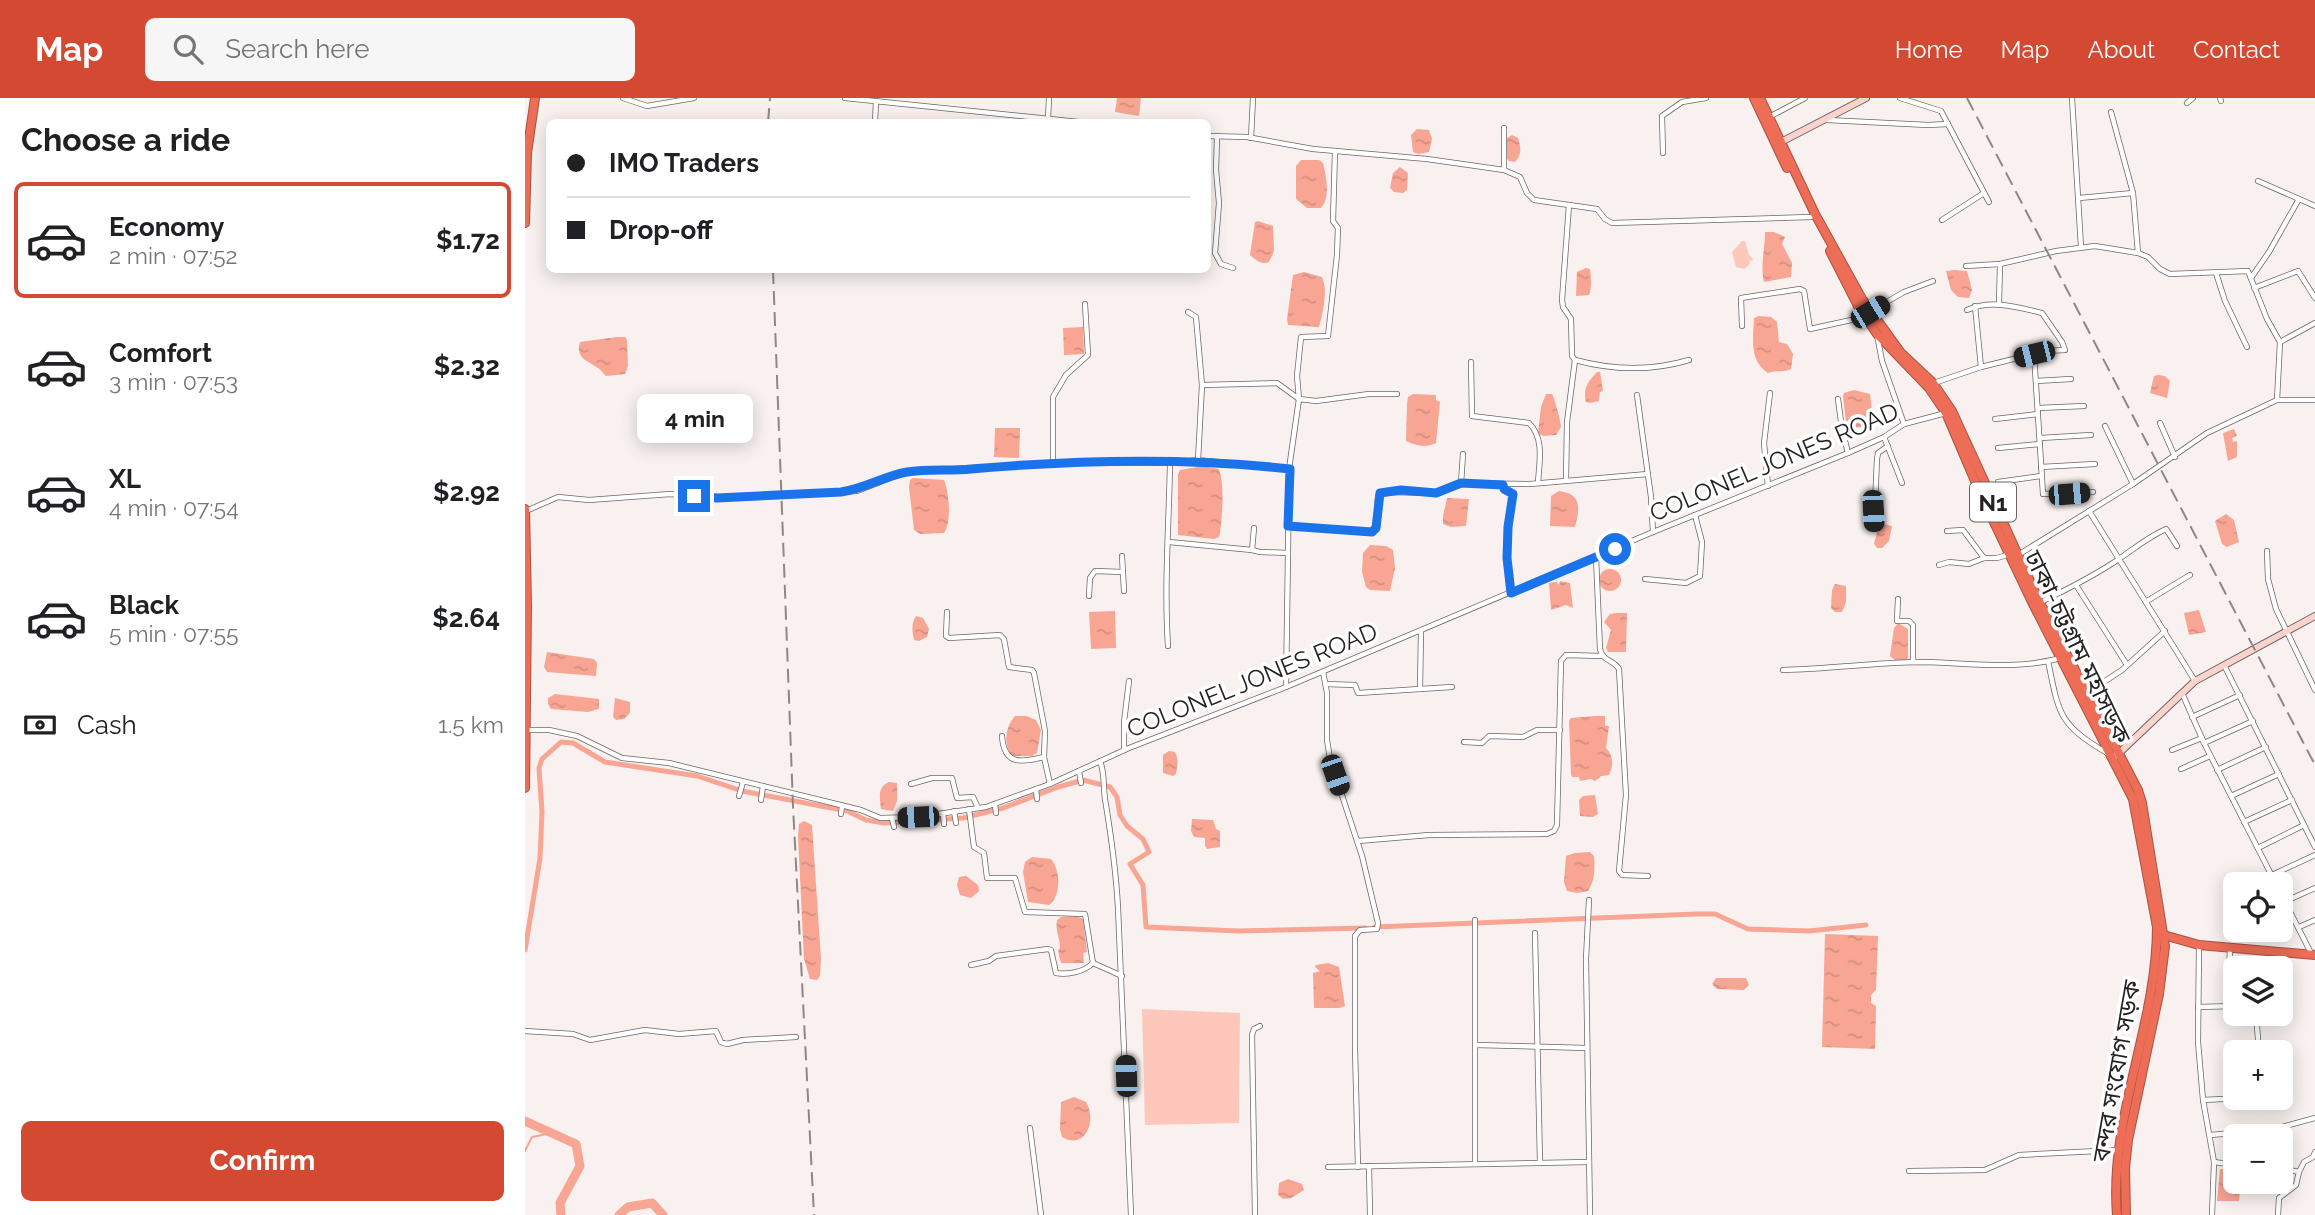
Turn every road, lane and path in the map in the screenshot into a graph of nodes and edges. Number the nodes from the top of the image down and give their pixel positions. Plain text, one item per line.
1 (535, 98) edge
2 (623, 98) edge
3 (694, 98) edge
4 (845, 98) edge
5 (929, 98) edge
6 (1049, 98) edge
7 (1253, 98) edge
8 (1706, 98) edge
9 (1754, 98) edge
10 (1760, 98) edge
11 (1805, 98) edge
12 (1866, 98) edge
13 (1900, 98) edge
14 (2072, 98) edge
15 (2193, 98) edge
16 (674, 100) edge
17 (876, 102) junction
18 (2187, 103) dead end
19 (928, 107) junction
20 (2111, 112) dead end
21 (1769, 117) junction
22 (875, 119) edge
23 (1048, 119) joint
24 (1826, 120) junction
25 (1949, 124) junction
26 (1504, 128) dead end
27 (1211, 136) edge
28 (1217, 137) junction
29 (1251, 138) junction
30 (1781, 142) junction
31 (1335, 151) junction
32 (1663, 153) dead end
33 (1504, 170) junction
34 (2258, 181) dead end
35 (1984, 193) junction
36 (2133, 193) junction
37 (2079, 198) junction
38 (2299, 199) junction
39 (1989, 202) dead end
40 (1569, 205) junction
41 (2315, 206) edge
42 (1811, 217) junction
43 (1942, 220) dead end
44 (525, 223) edge
45 (2081, 247) junction
46 (2138, 253) junction
47 (2000, 264) junction
48 (1966, 266) dead end
49 (1233, 268) dead end
50 (2216, 273) junction
51 (2251, 278) junction
52 (1933, 281) dead end
53 (2315, 281) edge
54 (2254, 288) junction
55 (2311, 289) junction
56 (2315, 298) edge
57 (1085, 304) dead end
58 (1999, 304) junction
59 (1975, 306) junction
60 (1967, 310) dead end
61 (1188, 312) dead end
62 (1868, 314) junction
63 (2315, 323) edge
64 (1742, 326) dead end
65 (1877, 334) junction
66 (2280, 342) junction
67 (2247, 347) dead end
68 (2034, 354) junction
69 (1575, 360) junction
70 (1689, 360) dead end
71 (1471, 362) dead end
72 (1981, 367) junction
73 (2071, 379) dead end
74 (2036, 381) junction
75 (1933, 383) junction
76 (1202, 385) junction
77 (1770, 393) dead end
78 (1397, 394) dead end
79 (1637, 395) dead end
80 (1299, 399) junction
81 (1839, 399) dead end
82 (2277, 400) junction
83 (2315, 400) edge
84 (2084, 406) dead end
85 (2038, 408) junction
86 (1946, 413) junction
87 (2038, 414) junction
88 (1995, 419) dead end
89 (2160, 423) dead end
90 (1904, 424) junction
91 (2105, 426) dead end
92 (2091, 435) dead end
93 (1884, 437) junction
94 (2040, 438) junction
95 (2040, 444) junction
96 (1888, 446) junction
97 (1998, 448) dead end
98 (1848, 453) junction
99 (1463, 454) dead end
100 (2175, 457) junction
101 (1198, 460) junction
102 (1053, 463) junction
103 (1170, 463) junction
104 (2095, 464) dead end
105 (2041, 467) junction
106 (1290, 469) junction
107 (1648, 474) junction
108 (2042, 476) junction
109 (1566, 480) junction
110 (1998, 482) dead end
111 (1461, 483) junction
112 (1538, 483) junction
113 (1902, 483) dead end
114 (2133, 484) junction
115 (1503, 485) junction
116 (1768, 486) junction
117 (2093, 492) dead end
118 (525, 510) edge
119 (2089, 511) junction
120 (1695, 515) junction
121 (1288, 526) junction
122 (1254, 527) dead end
123 (1874, 527) dead end
124 (1947, 531) dead end
125 (1653, 532) junction
126 (1169, 542) junction
127 (2177, 546) dead end
128 (1252, 550) junction
129 (2267, 551) dead end
130 (1288, 553) junction
131 (2014, 554) junction
132 (1122, 556) dead end
133 (1596, 557) junction
134 (1984, 558) junction
135 (2120, 558) junction
136 (1939, 565) dead end
137 (1123, 572) junction
138 (2190, 575) dead end
139 (1645, 579) dead end
140 (2076, 585) junction
141 (1124, 590) dead end
142 (1511, 593) junction
143 (1089, 596) dead end
144 (1898, 599) dead end
145 (2147, 601) junction
146 (2037, 604) junction
147 (947, 612) dead end
148 (2315, 617) edge
149 (1420, 631) junction
150 (2165, 631) junction
151 (2288, 632) junction
152 (1168, 646) dead end
153 (1602, 656) junction
154 (2060, 658) junction
155 (2049, 661) junction
156 (1913, 662) junction
157 (2127, 665) junction
158 (2224, 665) junction
159 (1783, 670) dead end
160 (1323, 672) junction
161 (1129, 681) dead end
162 (2195, 681) junction
163 (1326, 684) junction
164 (1286, 687) junction
165 (1452, 687) dead end
166 (1420, 689) junction
167 (2315, 690) edge
168 (2181, 692) junction
169 (2086, 694) junction
170 (2240, 695) junction
171 (2192, 717) junction
172 (2252, 721) junction
173 (526, 730) edge
174 (1560, 730) junction
175 (1002, 736) dead end
176 (2203, 740) junction
177 (1464, 742) dead end
178 (2266, 747) junction
179 (1124, 750) junction
180 (2172, 750) dead end
181 (2112, 756) junction
182 (2210, 756) junction
183 (1044, 757) junction
184 (1100, 761) junction
185 (2181, 768) dead end
186 (2217, 770) junction
187 (1080, 773) junction
188 (2279, 774) junction
189 (911, 783) dead end
190 (1081, 783) dead end
191 (742, 784) junction
192 (1050, 784) junction
193 (525, 788) edge
194 (763, 789) junction
195 (1036, 790) junction
196 (740, 796) dead end
197 (2231, 796) junction
198 (1037, 799) dead end
199 (761, 800) dead end
200 (2292, 800) junction
201 (995, 804) junction
202 (842, 806) junction
203 (978, 808) junction
204 (969, 810) junction
205 (955, 813) junction
206 (996, 813) dead end
207 (841, 814) dead end
208 (943, 814) junction
209 (929, 816) junction
210 (893, 818) junction
211 (956, 822) dead end
212 (2244, 822) junction
213 (930, 824) dead end
214 (944, 824) dead end
215 (2304, 825) junction
216 (894, 827) dead end
217 (1358, 841) junction
218 (2315, 847) edge
219 (2257, 848) junction
220 (2315, 855) edge
221 (2269, 872) edge
222 (2278, 872) edge
223 (1647, 876) dead end
224 (2315, 888) edge
225 (2293, 898) edge
226 (1589, 900) dead end
227 (2293, 916) edge
228 (2315, 920) edge
229 (1475, 923) dead end
230 (2299, 928) junction
231 (1535, 933) dead end
232 (2161, 934) junction
233 (2199, 945) junction
234 (2230, 949) junction
235 (2314, 955) edge
236 (2230, 956) edge
237 (1093, 964) junction
238 (971, 965) dead end
239 (1122, 976) junction
240 (2223, 1006) edge
241 (2198, 1007) junction
242 (1260, 1026) dead end
243 (525, 1031) edge
244 (796, 1037) dead end
245 (1476, 1045) junction
246 (1536, 1046) junction
247 (1587, 1048) junction
248 (2223, 1099) edge
249 (2203, 1100) junction
250 (2315, 1118) edge
251 (2293, 1126) edge
252 (1030, 1128) dead end
253 (2210, 1135) junction
254 (2223, 1135) edge
255 (2118, 1150) junction
256 (2315, 1152) edge
257 (1589, 1161) junction
258 (2214, 1162) junction
259 (1540, 1163) junction
260 (2223, 1163) edge
261 (1475, 1164) junction
262 (1369, 1166) junction
263 (1328, 1167) dead end
264 (1358, 1167) junction
265 (1909, 1171) dead end
266 (2293, 1171) edge
267 (2299, 1172) junction
268 (1041, 1215) edge
269 (1131, 1215) edge
270 (1255, 1215) edge
271 (1370, 1215) edge
272 (1590, 1215) edge
273 (2117, 1215) edge
274 (2126, 1215) edge
275 (2211, 1215) edge
276 (2278, 1215) edge

1 - 44 highway
2 - 16 street
3 - 16 street
4 - 17 street
5 - 19 street
6 - 23 street
7 - 29 street
8 - 32 street
9 - 42 highway, ঢাকা-চট্টগ্রাম মহাসড়ক / N1
10 - 21 highway, ঢাকা-চট্টগ্রাম মহাসড়ক / N1
11 - 21 street
12 - 24 street
13 - 25 street
14 - 37 street
15 - 18 street
17 - 19 street
17 - 22 street
19 - 23 street
20 - 36 street
21 - 30 highway, ঢাকা-চট্টগ্রাম মহাসড়ক / N1
24 - 25 street
24 - 30 street
25 - 35 street
26 - 33 street
27 - 28 street
28 - 29 street
28 - 49 street
29 - 31 street
30 - 62 highway, ঢাকা-চট্টগ্রাম মহাসড়ক / N1
31 - 33 street
31 - 80 street
33 - 40 street
34 - 38 street
35 - 39 street
35 - 43 street
36 - 37 street
36 - 46 street
37 - 45 street
38 - 41 street
38 - 51 street
40 - 42 street
40 - 69 street
42 - 62 highway, ঢাকা-চট্টগ্রাম মহাসড়ক / N1
45 - 46 street
45 - 47 street
46 - 50 street
47 - 48 street
47 - 58 street
50 - 51 street
50 - 67 street
51 - 54 street
52 - 62 street
53 - 55 street
54 - 55 street
54 - 66 street
55 - 56 street
57 - 102 street
58 - 59 street
58 - 68 street
59 - 60 street
59 - 72 street
61 - 76 street
62 - 64 street
62 - 65 highway, ঢাকা-চট্টগ্রাম মহাসড়ক / N1
62 - 75 highway, ঢাকা-চট্টগ্রাম মহাসড়ক / N1
63 - 66 street
65 - 86 highway, ঢাকা-চট্টগ্রাম মহাসড়ক / N1
65 - 90 street
66 - 82 street
68 - 72 street
68 - 74 street
69 - 70 street
69 - 109 street
71 - 112 street
72 - 75 street
73 - 74 street
74 - 85 street
75 - 131 highway, ঢাকা-চট্টগ্রাম মহাসড়ক / N1
76 - 80 street
76 - 101 street
77 - 116 street
78 - 80 street
79 - 107 street
80 - 106 street
81 - 98 street
82 - 83 street
82 - 100 street
84 - 85 street
85 - 87 street
86 - 90 street, COLONEL JONES ROAD
86 - 131 highway, ঢাকা-চট্টগ্রাম মহাসড়ক / N1
87 - 88 street
87 - 94 street
89 - 100 street
90 - 93 street, COLONEL JONES ROAD
91 - 114 street
92 - 94 street
93 - 96 street
93 - 98 street, COLONEL JONES ROAD
94 - 95 street
95 - 97 street
95 - 105 street
96 - 113 street
96 - 123 street
98 - 116 street, COLONEL JONES ROAD
99 - 111 street
100 - 114 street
101 - 103 street
101 - 106 street
102 - 103 street
102 - 118 street
103 - 126 street
104 - 105 street
105 - 108 street
106 - 121 street
107 - 109 street
107 - 125 street
108 - 110 street
108 - 117 street
109 - 112 street
111 - 115 street
111 - 121 street
112 - 115 street
114 - 119 street
115 - 142 street
116 - 120 street, COLONEL JONES ROAD
118 - 173 highway
119 - 131 street
119 - 135 street
120 - 125 street, COLONEL JONES ROAD
120 - 139 street
121 - 130 street
122 - 128 street
124 - 134 street
125 - 133 street, COLONEL JONES ROAD
126 - 128 street
126 - 152 street
127 - 135 street
128 - 130 street
129 - 151 street
130 - 164 street
131 - 134 street
131 - 146 highway, ঢাকা-চট্টগ্রাম মহাসড়ক / N1
132 - 137 street
133 - 142 street, COLONEL JONES ROAD
133 - 153 street
134 - 136 street
135 - 140 street
135 - 145 street
137 - 141 street
137 - 143 street
138 - 145 street
140 - 146 street
140 - 157 street
142 - 149 street, COLONEL JONES ROAD
144 - 156 street
145 - 150 street
146 - 154 highway, ঢাকা-চট্টগ্রাম মহাসড়ক / N1
146 - 169 highway, ঢাকা-চট্টগ্রাম মহাসড়ক / N1
147 - 183 street
148 - 151 street
149 - 160 street, COLONEL JONES ROAD
149 - 166 street
150 - 157 street
150 - 162 street
151 - 158 street
151 - 167 street
153 - 174 street
153 - 223 street
154 - 155 street
154 - 181 highway, ঢাকা-চট্টগ্রাম মহাসড়ক / N1
155 - 156 street
155 - 181 street
156 - 159 street
157 - 169 street
158 - 162 street
158 - 170 street
160 - 163 street
160 - 164 street, COLONEL JONES ROAD
161 - 179 street
162 - 168 street
163 - 166 street
163 - 217 street
164 - 179 street, COLONEL JONES ROAD
165 - 166 street
168 - 171 street
168 - 181 street
169 - 181 highway, ঢাকা-চট্টগ্রাম মহাসড়ক / N1
170 - 171 street
170 - 172 street
171 - 176 street
172 - 176 street
172 - 178 street
173 - 191 street, COLONEL JONES ROAD
173 - 193 highway
174 - 177 street
174 - 217 street
175 - 183 street
176 - 180 street
176 - 182 street
178 - 186 street
178 - 188 street
179 - 184 street, COLONEL JONES ROAD
181 - 232 highway, ঢাকা-চট্টগ্রাম মহাসড়ক / N1
182 - 185 street
182 - 186 street
183 - 192 street
184 - 187 street, COLONEL JONES ROAD
184 - 239 street
186 - 197 street
187 - 190 street
187 - 192 street, COLONEL JONES ROAD
188 - 197 street
188 - 200 street
189 - 203 street
191 - 194 street, COLONEL JONES ROAD
191 - 196 street
192 - 195 street, COLONEL JONES ROAD
194 - 199 street
194 - 202 street, COLONEL JONES ROAD
195 - 198 street
195 - 201 street, COLONEL JONES ROAD
197 - 212 street
200 - 212 street
200 - 215 street
201 - 203 street, COLONEL JONES ROAD
201 - 206 street
202 - 207 street
202 - 210 street, COLONEL JONES ROAD
203 - 204 street, COLONEL JONES ROAD
204 - 205 street, COLONEL JONES ROAD
204 - 237 street
205 - 208 street, COLONEL JONES ROAD
205 - 211 street
208 - 209 street, COLONEL JONES ROAD
208 - 214 street
209 - 210 street, COLONEL JONES ROAD
209 - 213 street
210 - 216 street
212 - 219 street
215 - 218 street
215 - 219 street
217 - 264 street
219 - 221 street
220 - 222 street
224 - 225 street
226 - 247 street
227 - 230 street
228 - 230 street
229 - 245 street
230 - 235 street
231 - 246 street
232 - 233 highway
232 - 255 highway, বন্দর সংযোগ সড়ক
232 - 274 highway, বন্দর সংযোগ সড়ক
233 - 234 highway
233 - 241 street
234 - 235 highway
234 - 236 street
237 - 238 street
237 - 239 street
239 - 269 street
240 - 241 street
241 - 249 street
242 - 270 street
243 - 244 street
245 - 246 street
245 - 261 street
246 - 247 street
246 - 259 street
247 - 257 street
248 - 249 street
249 - 253 street
250 - 251 street
252 - 268 street
253 - 254 street
253 - 258 street
255 - 265 street
255 - 273 highway, বন্দর সংযোগ সড়ক
256 - 267 street
257 - 259 street
257 - 272 street
258 - 260 street
258 - 275 street
259 - 261 street
261 - 262 street
262 - 264 street
262 - 271 street
263 - 264 street
266 - 267 street
267 - 276 street

